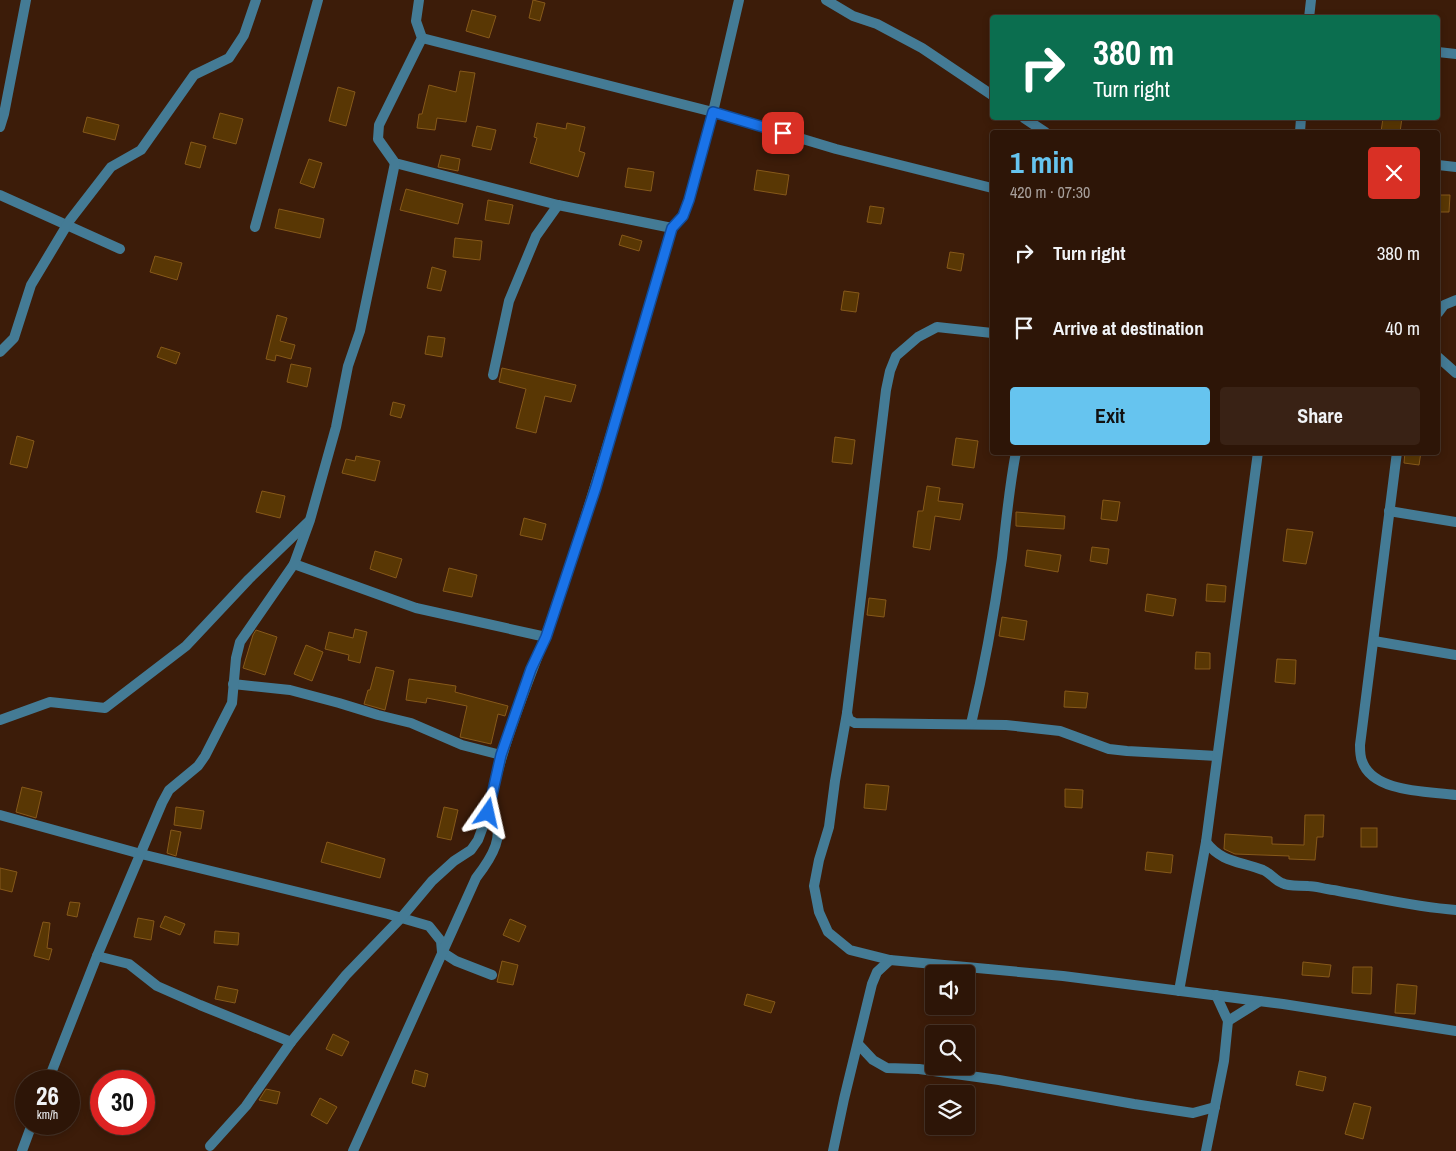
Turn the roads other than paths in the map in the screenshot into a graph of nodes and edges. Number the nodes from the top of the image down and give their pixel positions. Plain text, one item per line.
1 (26, 0) edge
2 (256, 0) edge
3 (318, 0) edge
4 (419, 0) edge
5 (739, 0) edge
6 (826, 0) edge
7 (1311, 0) edge
8 (1309, 15) edge
9 (422, 38) junction
10 (1440, 52) edge
11 (1456, 54) edge
12 (990, 95) edge
13 (713, 112) junction
14 (1027, 120) edge
15 (0, 127) edge
16 (1042, 130) edge
17 (394, 163) junction
18 (1440, 164) edge
19 (1456, 167) edge
20 (990, 188) edge
21 (0, 195) edge
22 (558, 205) junction
23 (67, 226) junction
24 (255, 227) dead end
25 (672, 228) junction
26 (120, 249) dead end
27 (1456, 300) edge
28 (1440, 308) edge
29 (990, 333) edge
30 (0, 352) edge
31 (1440, 359) edge
32 (1456, 373) edge
33 (493, 375) dead end
34 (1015, 455) edge
35 (1258, 455) edge
36 (1397, 455) edge
37 (1389, 511) junction
38 (310, 520) junction
39 (1456, 522) edge
40 (294, 564) junction
41 (546, 637) junction
42 (1374, 641) junction
43 (1456, 655) edge
44 (233, 684) junction
45 (847, 713) junction
46 (0, 720) edge
47 (971, 724) junction
48 (501, 755) junction
49 (1217, 756) junction
50 (1456, 795) edge
51 (488, 813) junction
52 (0, 815) edge
53 (1206, 842) junction
54 (141, 854) junction
55 (1456, 910) edge
56 (400, 918) junction
57 (442, 952) junction
58 (97, 956) junction
59 (890, 960) junction
60 (492, 975) dead end
61 (1179, 991) junction
62 (1216, 996) junction
63 (1260, 1001) junction
64 (1228, 1021) junction
65 (1456, 1031) edge
66 (292, 1042) junction
67 (858, 1044) junction
68 (52, 1070) edge
69 (1215, 1107) junction
70 (28, 1135) edge
71 (210, 1146) dead end
72 (22, 1151) edge
73 (353, 1151) edge
74 (833, 1151) edge
75 (1206, 1151) edge

1 - 15 street
2 - 23 street
3 - 24 street
4 - 9 street
5 - 13 street
6 - 12 street
7 - 8 street
9 - 13 street
9 - 17 street
10 - 11 street
13 - 20 street
13 - 25 street
14 - 16 street
17 - 22 street
17 - 38 street
18 - 19 street
21 - 23 street
22 - 25 street
22 - 33 street
23 - 26 street
23 - 30 street
25 - 41 street
27 - 28 street
29 - 45 street
31 - 32 street
34 - 47 street
35 - 49 street
36 - 37 street
37 - 39 street
37 - 42 street
38 - 40 street
38 - 46 street
40 - 41 street
40 - 44 street
41 - 48 street
42 - 43 street
42 - 50 street
44 - 48 street
44 - 54 street
45 - 47 street
45 - 59 street
47 - 49 street
48 - 51 street
49 - 53 street
51 - 56 street
51 - 57 street
52 - 54 street
53 - 55 street
53 - 61 street
54 - 56 street
54 - 58 street
56 - 57 street
56 - 66 street
57 - 60 street
57 - 73 street
58 - 66 street
58 - 68 street
59 - 61 street
59 - 67 street
61 - 62 street
62 - 63 street
62 - 64 street
63 - 64 street
63 - 65 street
64 - 69 street
66 - 71 street
67 - 69 street
67 - 74 street
69 - 75 street
70 - 72 street

